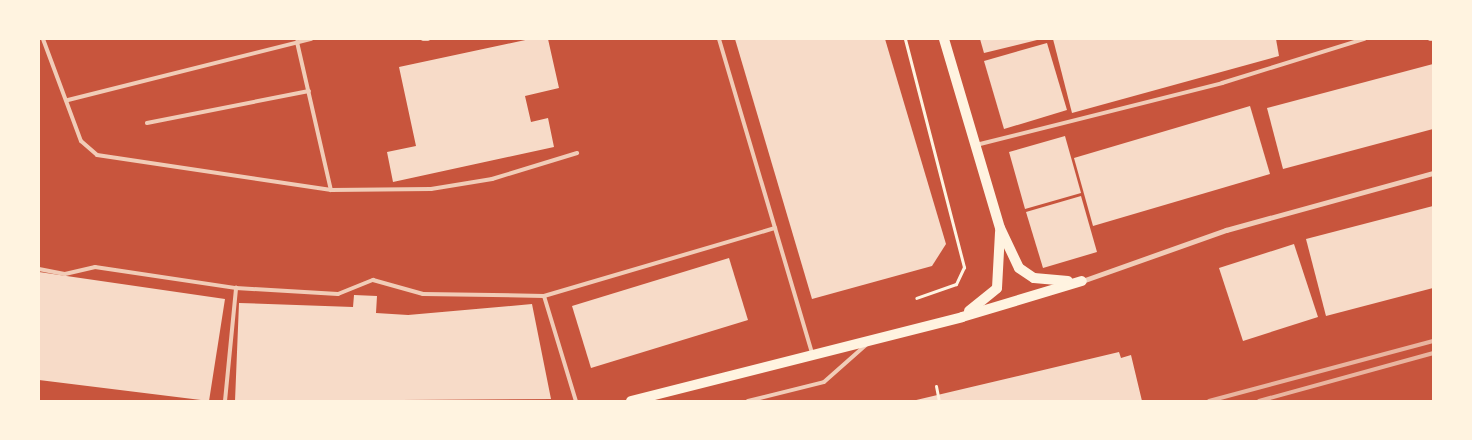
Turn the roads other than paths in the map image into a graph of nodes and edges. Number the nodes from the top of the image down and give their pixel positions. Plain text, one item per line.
1 (43, 39) edge
2 (311, 39) edge
3 (423, 39) edge
4 (428, 39) edge
5 (719, 39) edge
6 (944, 39) edge
7 (1364, 39) edge
8 (297, 42) junction
9 (309, 92) junction
10 (68, 100) junction
11 (147, 123) dead end
12 (976, 145) junction
13 (577, 153) dead end
14 (1433, 173) edge
15 (331, 190) junction
16 (775, 228) junction
17 (1000, 228) junction
18 (39, 269) edge
19 (1082, 281) junction
20 (236, 288) junction
21 (544, 296) junction
22 (962, 317) junction
23 (872, 339) junction
24 (812, 353) junction
25 (225, 401) edge
26 (576, 401) edge
27 (631, 401) edge
28 (748, 401) edge

1 - 10 lane
2 - 8 lane
3 - 4 lane
5 - 16 lane
6 - 12 main road
7 - 12 lane
8 - 9 lane
8 - 10 lane
9 - 11 lane
9 - 15 lane
10 - 15 lane
12 - 17 main road
13 - 15 lane
14 - 19 street
16 - 21 lane
16 - 24 lane
17 - 19 main road
17 - 22 main road
18 - 20 lane
19 - 22 main road
20 - 21 lane
20 - 25 lane
21 - 26 lane
22 - 23 main road
23 - 24 main road
23 - 28 lane
24 - 27 main road

